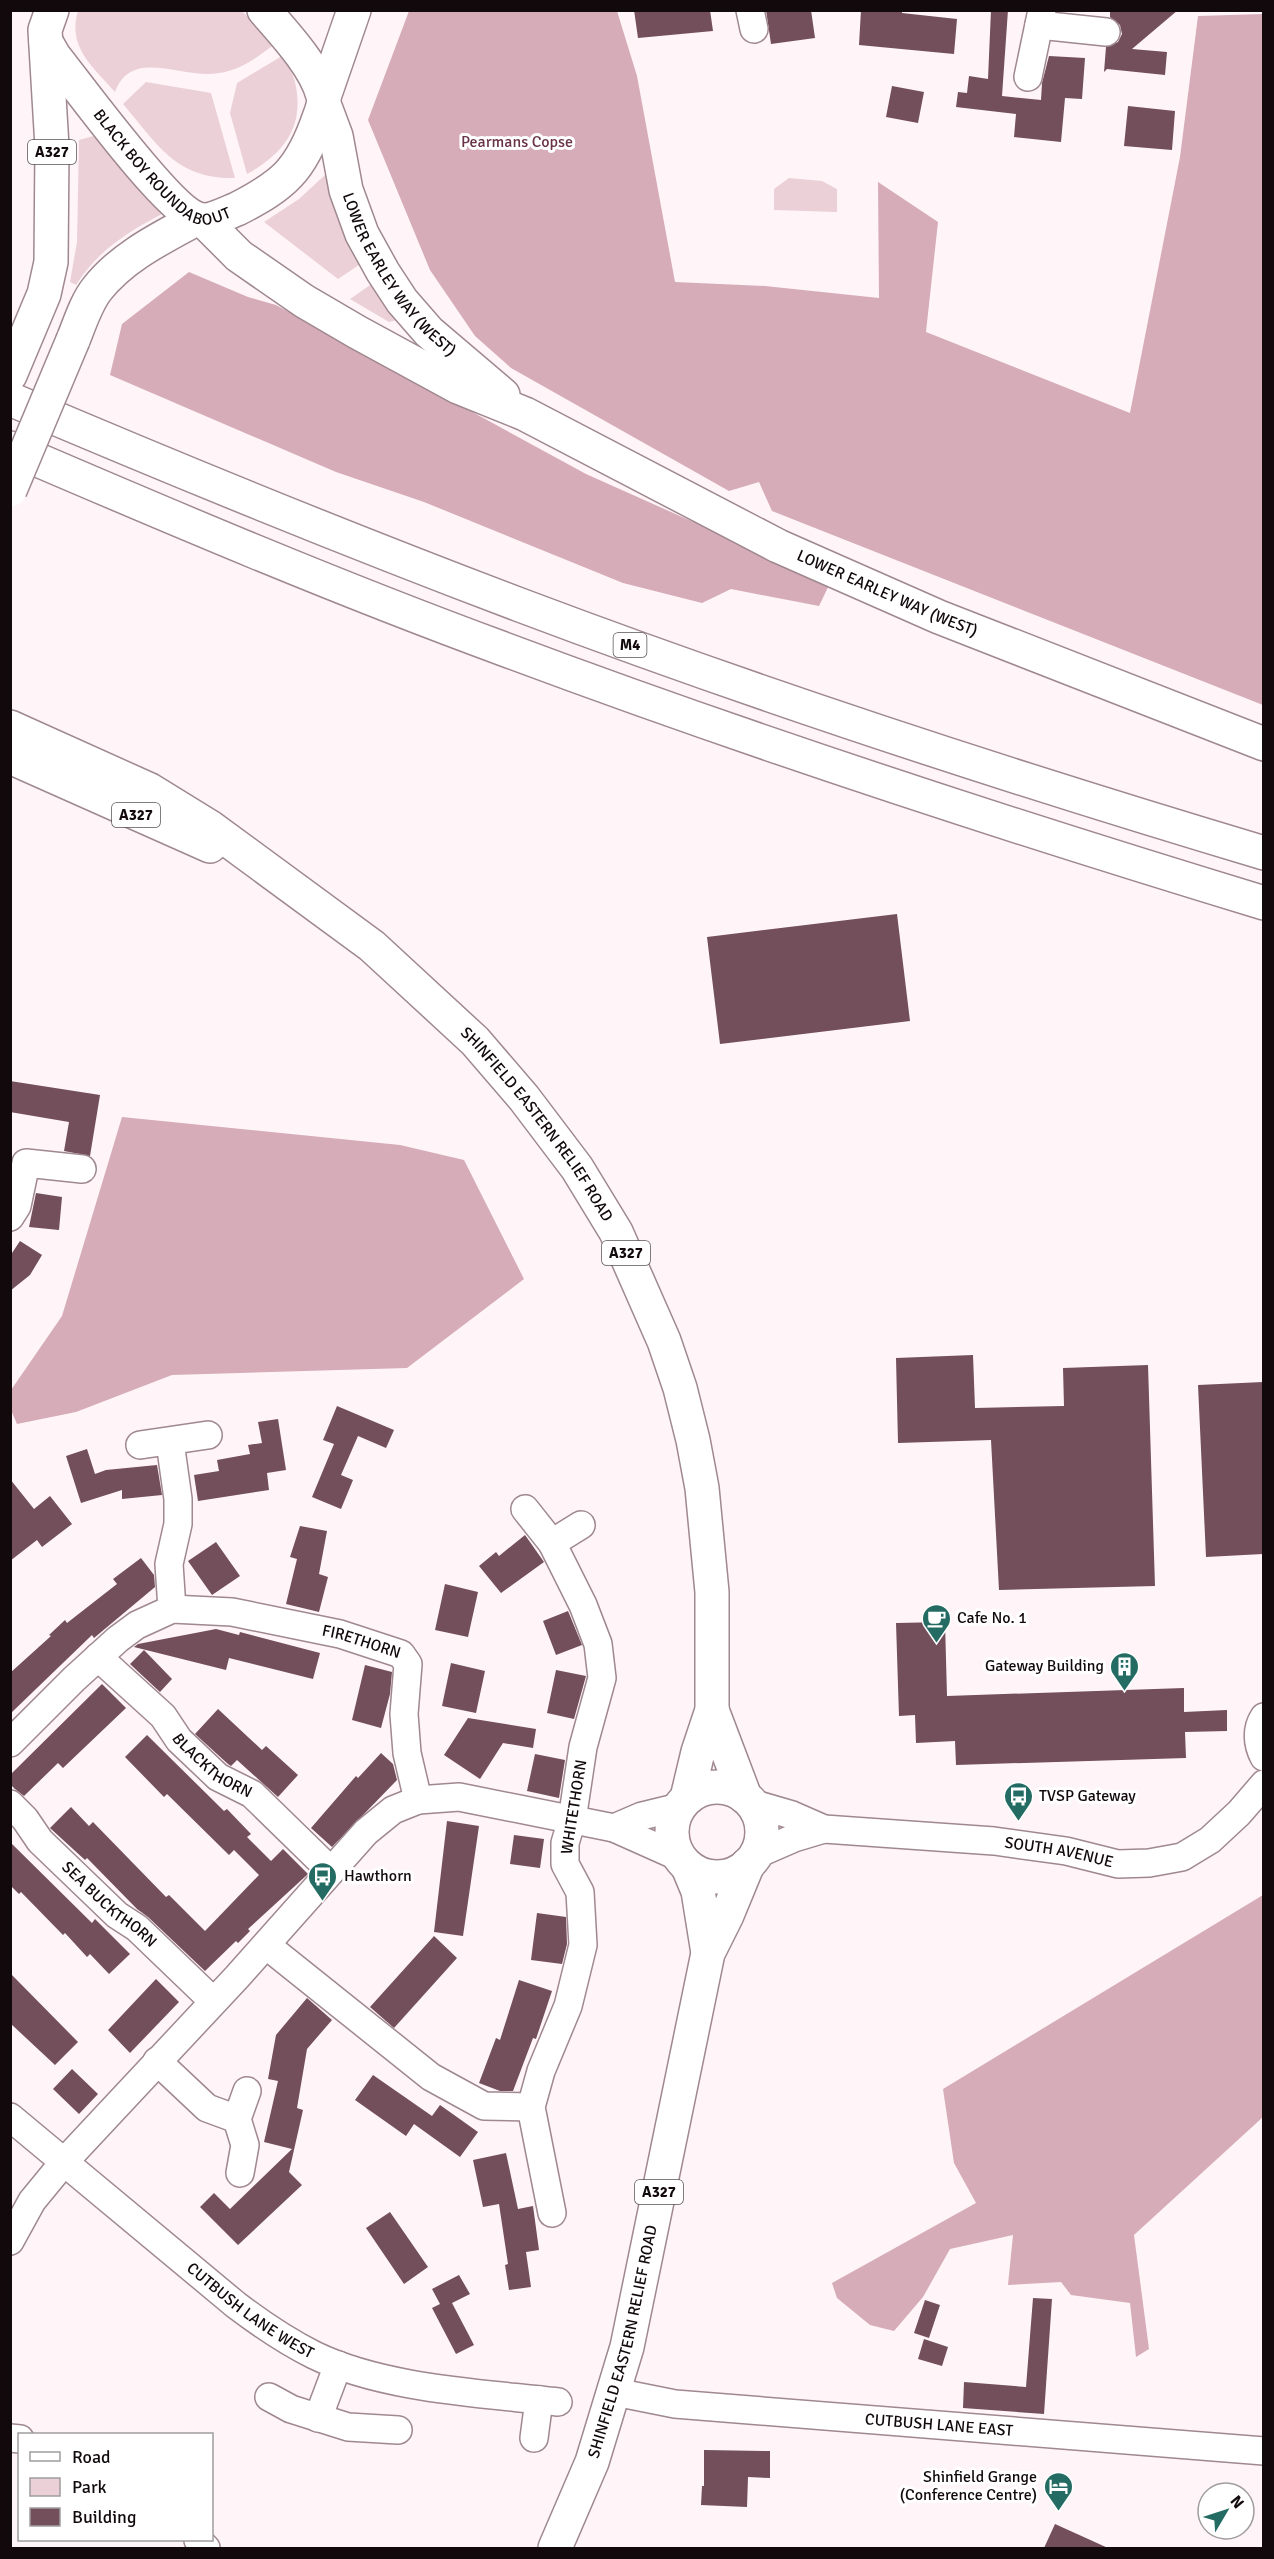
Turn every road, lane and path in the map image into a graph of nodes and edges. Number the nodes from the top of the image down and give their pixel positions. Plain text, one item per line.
1 (264, 10) edge
2 (354, 10) edge
3 (1040, 18) edge
4 (46, 22) edge
5 (1106, 32) dead end
6 (1028, 77) dead end
7 (324, 100) junction
8 (199, 220) junction
9 (10, 375) edge
10 (10, 399) edge
11 (525, 414) junction
12 (10, 448) edge
13 (10, 490) edge
14 (10, 700) edge
15 (10, 727) edge
16 (1263, 744) edge
17 (58, 746) junction
18 (10, 757) edge
19 (1263, 854) edge
20 (264, 868) junction
21 (1263, 903) edge
22 (18, 1162) edge
23 (82, 1169) dead end
24 (10, 1217) edge
25 (208, 1435) dead end
26 (170, 1442) junction
27 (140, 1445) dead end
28 (525, 1509) dead end
29 (581, 1525) dead end
30 (552, 1543) junction
31 (172, 1610) junction
32 (98, 1657) junction
33 (712, 1710) junction
34 (1263, 1717) edge
35 (10, 1743) edge
36 (1263, 1757) edge
37 (1263, 1784) edge
38 (418, 1800) junction
39 (748, 1800) junction
40 (683, 1802) junction
41 (10, 1804) edge
42 (573, 1820) junction
43 (614, 1828) junction
44 (824, 1829) junction
45 (752, 1859) junction
46 (684, 1862) junction
47 (331, 1871) junction
48 (266, 1945) junction
49 (708, 1953) junction
50 (213, 2001) junction
51 (157, 2061) junction
52 (247, 2091) dead end
53 (531, 2107) junction
54 (10, 2117) edge
55 (237, 2119) junction
56 (64, 2162) junction
57 (240, 2173) dead end
58 (552, 2212) dead end
59 (10, 2241) edge
60 (338, 2365) junction
61 (615, 2392) junction
62 (269, 2397) dead end
63 (318, 2418) junction
64 (398, 2430) dead end
65 (534, 2438) dead end
66 (1263, 2451) edge
67 (555, 2548) edge

1 - 7 main road
2 - 7 main road, BLACK BOY ROUNDABOUT
3 - 5 street
3 - 6 street
4 - 8 main road, BLACK BOY ROUNDABOUT
4 - 9 main road, A327
7 - 8 main road, BLACK BOY ROUNDABOUT
7 - 11 main road, LOWER EARLEY WAY (WEST)
8 - 11 main road, LOWER EARLEY WAY (WEST)
8 - 13 main road, bridge
10 - 19 main road, M4
11 - 16 main road, LOWER EARLEY WAY (WEST)
12 - 21 main road
14 - 17 main road, SHINFIELD EASTERN RELIEF ROAD / A327
15 - 17 main road, SHINFIELD EASTERN RELIEF ROAD
17 - 20 main road, SHINFIELD EASTERN RELIEF ROAD / A327
18 - 20 main road, SHINFIELD EASTERN RELIEF ROAD / A327
20 - 33 main road, SHINFIELD EASTERN RELIEF ROAD / A327
22 - 23 street
22 - 24 street
25 - 26 street
26 - 27 street
26 - 31 street
28 - 30 street, WHITETHORN
29 - 30 street
30 - 42 street, WHITETHORN
31 - 32 street, FIRETHORN
31 - 38 street, FIRETHORN
32 - 35 street, FIRETHORN
32 - 47 street, BLACKTHORN
33 - 39 main road, SHINFIELD EASTERN RELIEF ROAD / A327
33 - 40 main road, SHINFIELD EASTERN RELIEF ROAD / A327
34 - 36 street
37 - 44 street, SOUTH AVENUE
38 - 42 street
38 - 47 street
39 - 40 main road
39 - 44 street, SOUTH AVENUE
39 - 45 main road
40 - 43 street
40 - 46 main road
41 - 50 street, SEA BUCKTHORN
42 - 43 street
42 - 53 street, WHITETHORN
43 - 46 street
44 - 45 street, SOUTH AVENUE
45 - 46 main road
45 - 49 main road, SHINFIELD EASTERN RELIEF ROAD / A327
46 - 49 main road, SHINFIELD EASTERN RELIEF ROAD / A327
47 - 48 street
48 - 50 street
48 - 53 street
49 - 61 main road, SHINFIELD EASTERN RELIEF ROAD / A327
50 - 51 street
51 - 55 street
51 - 56 street
52 - 55 street
53 - 58 street, WHITETHORN
54 - 56 street, CUTBUSH LANE WEST
55 - 57 street
56 - 59 street
56 - 60 street, CUTBUSH LANE WEST
60 - 63 street
60 - 65 street, CUTBUSH LANE WEST
61 - 66 street, CUTBUSH LANE EAST
61 - 67 main road, SHINFIELD EASTERN RELIEF ROAD / A327
62 - 63 street
63 - 64 street

